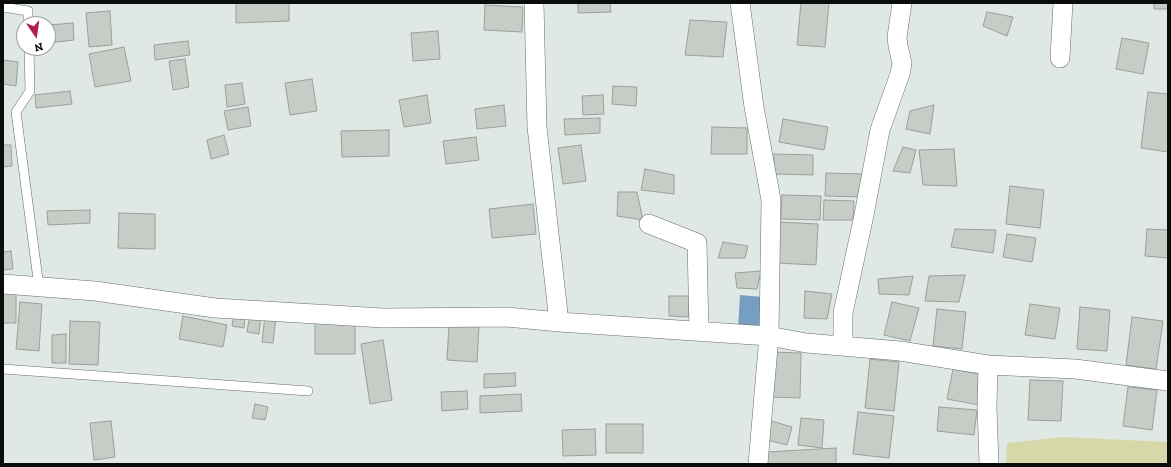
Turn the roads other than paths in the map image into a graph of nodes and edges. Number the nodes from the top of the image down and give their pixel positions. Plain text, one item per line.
1 (534, 3) edge
2 (740, 3) edge
3 (902, 3) edge
4 (1063, 3) edge
5 (3, 7) edge
6 (28, 16) edge
7 (29, 56) edge
8 (1060, 58) dead end
9 (649, 224) dead end
10 (3, 284) edge
11 (39, 287) junction
12 (558, 322) junction
13 (699, 331) junction
14 (769, 336) junction
15 (842, 346) junction
16 (988, 365) junction
17 (3, 369) edge
18 (1168, 381) edge
19 (308, 391) dead end
20 (758, 464) edge
21 (989, 464) edge

1 - 12 street
2 - 14 street
3 - 15 street
4 - 8 street
5 - 6 lane
7 - 11 lane
9 - 13 street
10 - 11 street
11 - 12 street
12 - 13 street
13 - 14 street
14 - 15 street
14 - 20 street
15 - 16 street
16 - 18 street
16 - 21 street
17 - 19 lane

